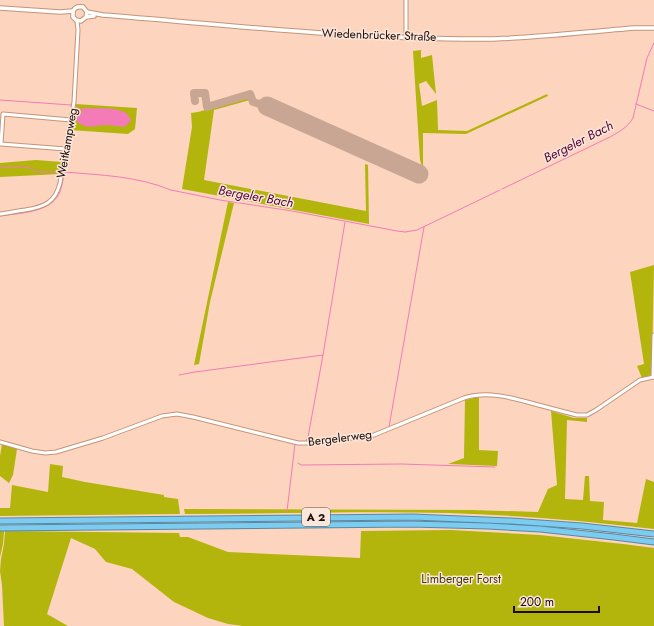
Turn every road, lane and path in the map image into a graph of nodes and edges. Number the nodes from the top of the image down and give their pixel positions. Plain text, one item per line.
1 (406, 0) edge
2 (0, 8) edge
3 (87, 12) junction
4 (73, 13) junction
5 (103, 16) junction
6 (86, 17) junction
7 (79, 21) junction
8 (654, 28) edge
9 (406, 38) junction
10 (71, 120) junction
11 (1, 122) edge
12 (66, 149) junction
13 (0, 214) edge
14 (654, 335) edge
15 (654, 377) edge
16 (0, 442) edge
17 (0, 521) edge
18 (0, 528) edge
19 (654, 534) edge
20 (654, 542) edge

1 - 9 street
2 - 4 street
3 - 4 street
3 - 5 street
3 - 6 street
4 - 7 street
5 - 6 street
5 - 9 street, Wiedenbrücker Straße
6 - 7 street
7 - 10 street, Weitkampweg
8 - 9 street, Wiedenbrücker Straße
10 - 11 street
10 - 12 street, Weitkampweg
11 - 12 street
12 - 13 street, Weitkampweg
14 - 15 street, Bergelerweg
15 - 16 street, Bergelerweg
17 - 19 highway, A 2
18 - 20 highway, A 2

